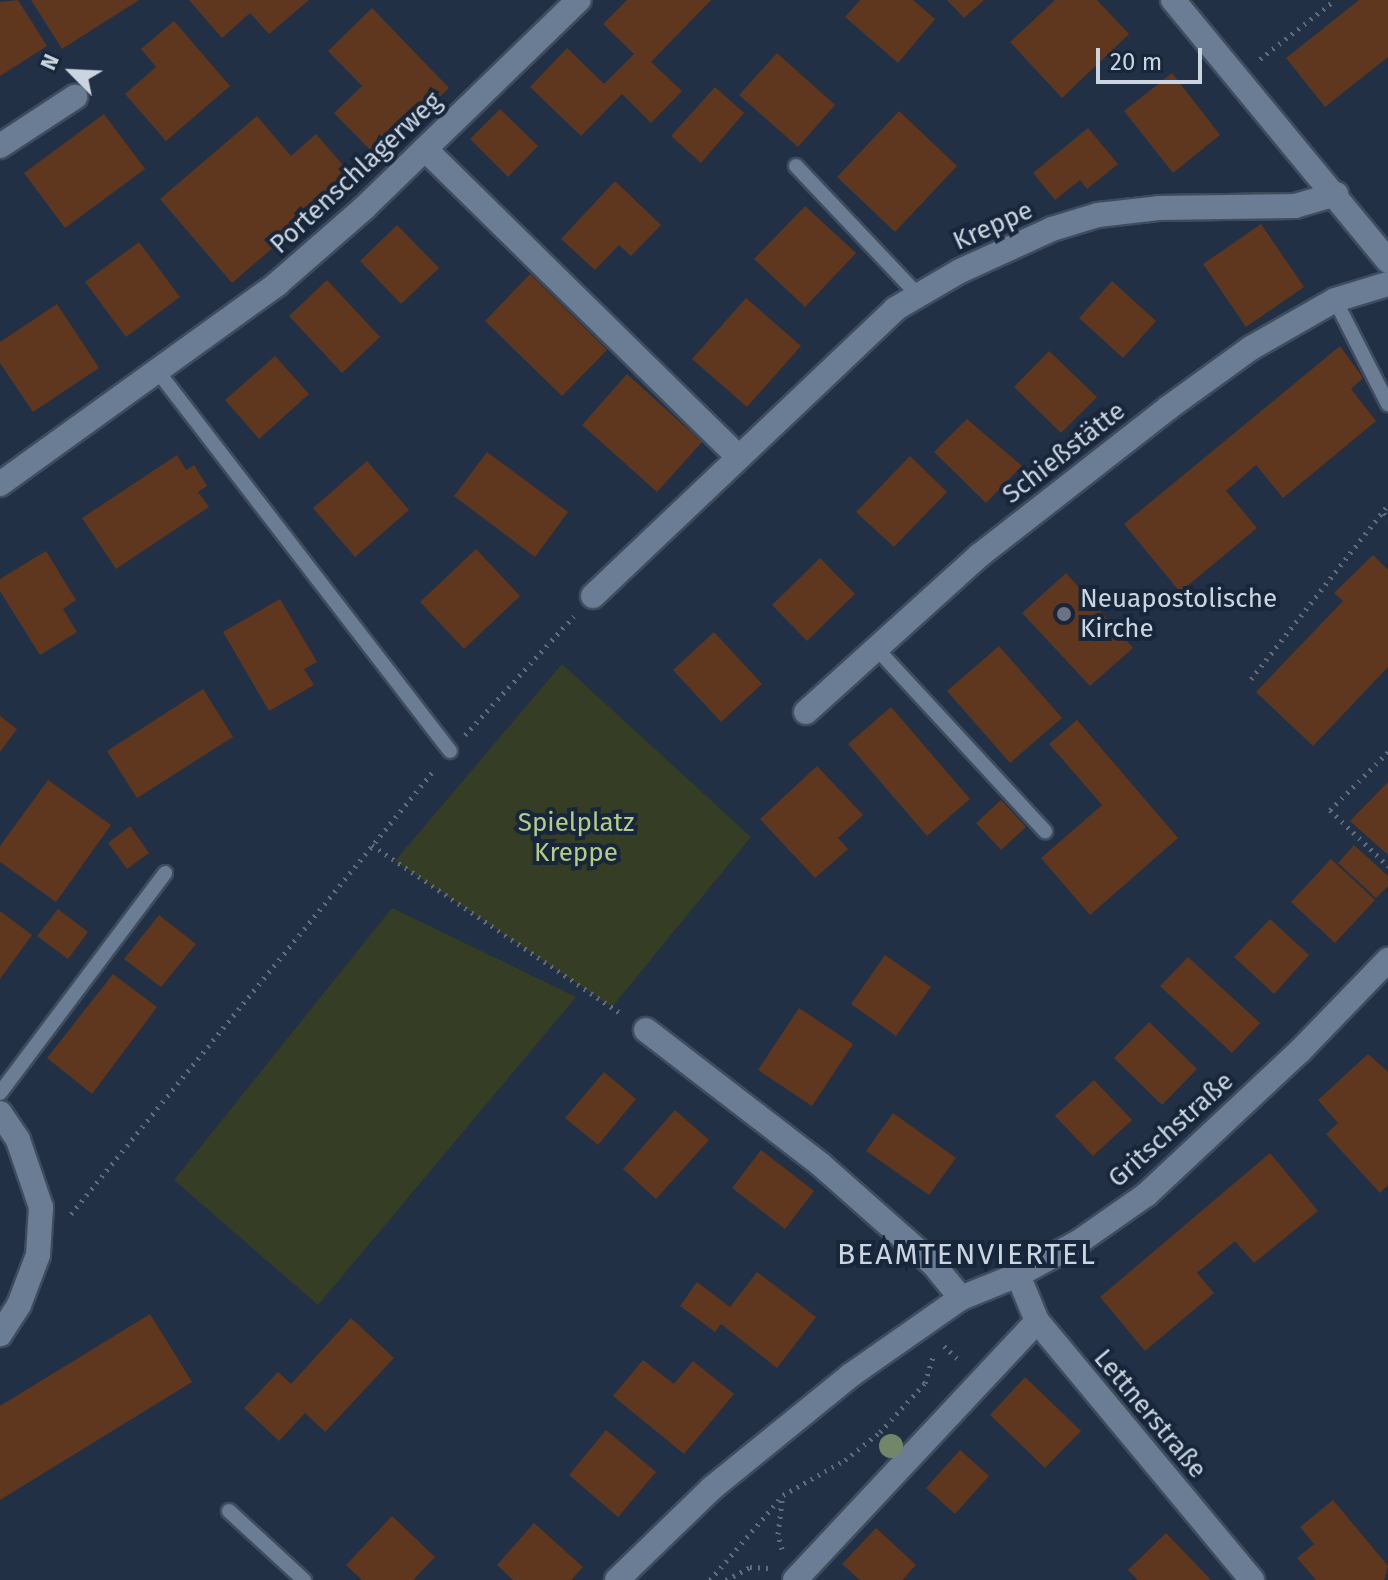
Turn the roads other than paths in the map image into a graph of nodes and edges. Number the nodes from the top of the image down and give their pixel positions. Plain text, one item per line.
1 (579, 0) edge
2 (1173, 0) edge
3 (75, 97) dead end
4 (0, 146) edge
5 (425, 149) junction
6 (796, 166) dead end
7 (1336, 194) junction
8 (1388, 261) edge
9 (1388, 284) edge
10 (917, 294) junction
11 (1335, 300) junction
12 (159, 373) junction
13 (1388, 404) edge
14 (737, 456) junction
15 (0, 484) edge
16 (593, 596) road end
17 (875, 647) junction
18 (806, 712) dead end
19 (450, 751) road end
20 (1045, 831) dead end
21 (165, 873) dead end
22 (1387, 963) edge
23 (646, 1030) road end
24 (0, 1093) edge
25 (0, 1113) edge
26 (1018, 1275) junction
27 (961, 1298) junction
28 (1037, 1321) junction
29 (0, 1334) edge
30 (229, 1511) dead end
31 (797, 1579) edge
32 (304, 1580) edge
33 (617, 1580) edge
34 (1252, 1580) edge

1 - 5 street, Portenschlagerweg
2 - 7 street
3 - 4 street
5 - 12 street, Portenschlagerweg
5 - 14 street
6 - 10 lane
7 - 8 street
7 - 10 street, Kreppe
9 - 11 street, Schießstätte
10 - 14 street, Kreppe
11 - 13 lane
11 - 17 street, Schießstätte
12 - 15 street, Portenschlagerweg
12 - 19 lane
14 - 16 street, Kreppe
17 - 18 street, Schießstätte
17 - 20 lane
21 - 24 lane
22 - 26 street, Gritschstraße
23 - 27 street
25 - 29 street
26 - 27 street, Gritschstraße
26 - 28 street, Lettnerstraße
27 - 33 street, Gritschstraße
28 - 31 street
28 - 34 street, Lettnerstraße
30 - 32 lane

